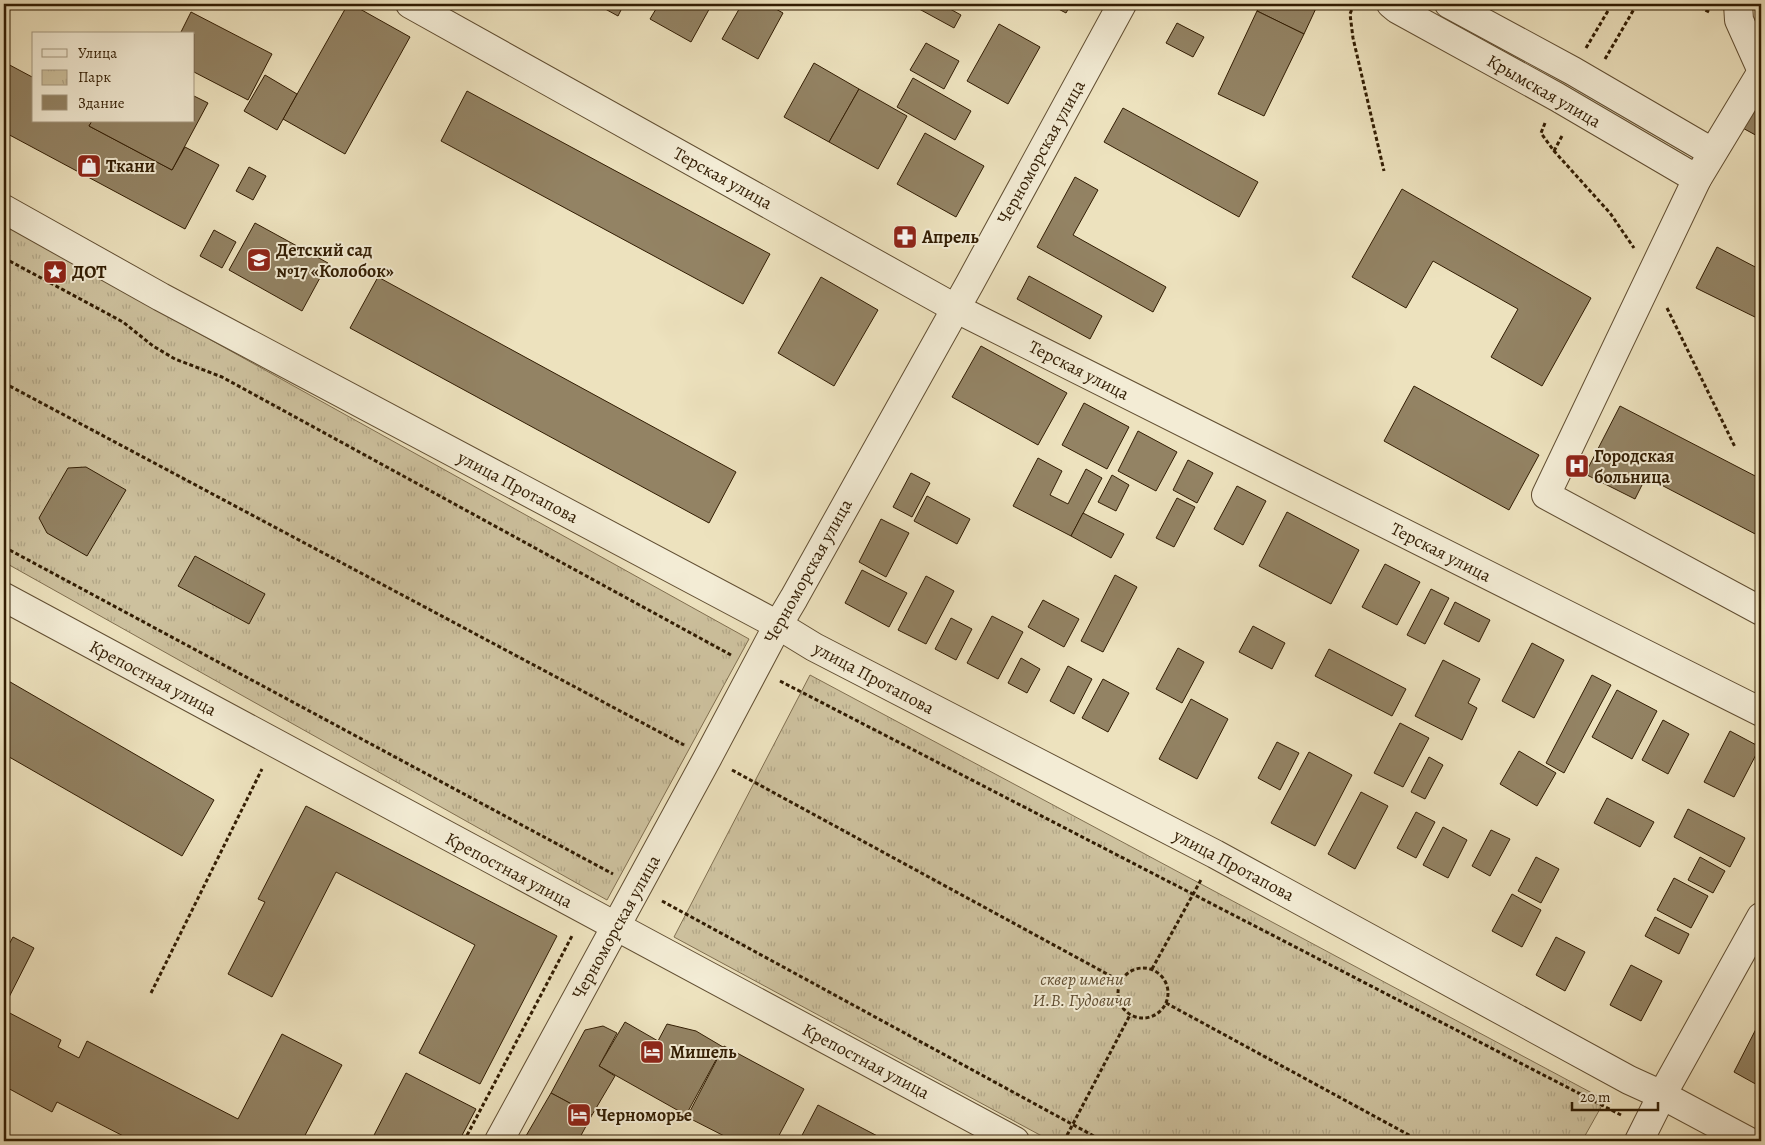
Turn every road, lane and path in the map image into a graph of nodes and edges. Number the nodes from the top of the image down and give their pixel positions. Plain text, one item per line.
1 (410, 4) edge
2 (1122, 4) edge
3 (1354, 4) edge
4 (1391, 4) edge
5 (1449, 4) edge
6 (1612, 4) edge
7 (1738, 4) edge
8 (1761, 69) edge
9 (1572, 71) junction
10 (1761, 74) edge
11 (1557, 97) junction
12 (1712, 152) junction
13 (1384, 171) dead end
14 (1697, 179) junction
15 (4, 209) edge
16 (4, 258) edge
17 (1651, 275) junction
18 (956, 308) junction
19 (4, 383) edge
20 (1735, 447) dead end
21 (4, 547) edge
22 (4, 597) edge
23 (1761, 611) edge
24 (778, 625) junction
25 (755, 668) junction
26 (1761, 712) edge
27 (274, 743) junction
28 (708, 757) junction
29 (1214, 854) junction
30 (638, 888) junction
31 (1194, 894) junction
32 (1761, 916) edge
33 (615, 927) junction
34 (575, 931) dead end
35 (1152, 969) junction
36 (1120, 981) junction
37 (152, 993) dead end
38 (1166, 1003) junction
39 (1130, 1015) junction
40 (1662, 1095) junction
41 (1072, 1125) junction
42 (1642, 1134) edge
43 (464, 1141) edge
44 (499, 1141) edge
45 (1016, 1141) edge
46 (1064, 1141) edge
47 (1103, 1141) edge
48 (1420, 1141) edge
49 (1748, 1141) edge

1 - 18 street, Терская улица
2 - 18 street, Черноморская улица
3 - 13 path
4 - 11 street, Крымская улица
5 - 9 street
6 - 9 path
7 - 8 street
9 - 12 street
10 - 12 street
11 - 14 street, Крымская улица
11 - 17 path
12 - 14 street
14 - 17 street
15 - 24 street, улица Протапова
16 - 25 path
17 - 20 path
17 - 23 street
18 - 24 street, Черноморская улица
18 - 26 street, Терская улица
19 - 28 path
21 - 30 path
22 - 27 street, Крепостная улица
24 - 25 street, Черноморская улица
24 - 29 street, улица Протапова
25 - 28 street, Черноморская улица
25 - 31 path
27 - 33 street, Крепостная улица
27 - 37 path
28 - 30 street, Черноморская улица
28 - 36 path
29 - 31 path
29 - 40 street, улица Протапова
30 - 33 street, Черноморская улица
30 - 41 path
31 - 35 path
31 - 42 path
32 - 40 street
33 - 44 street, Черноморская улица
33 - 45 street, Крепостная улица
34 - 43 path
35 - 36 path
35 - 38 path
36 - 39 path
38 - 39 path
38 - 48 path
39 - 41 path
40 - 42 street
40 - 49 street, улица Протапова
41 - 46 path
41 - 47 path

